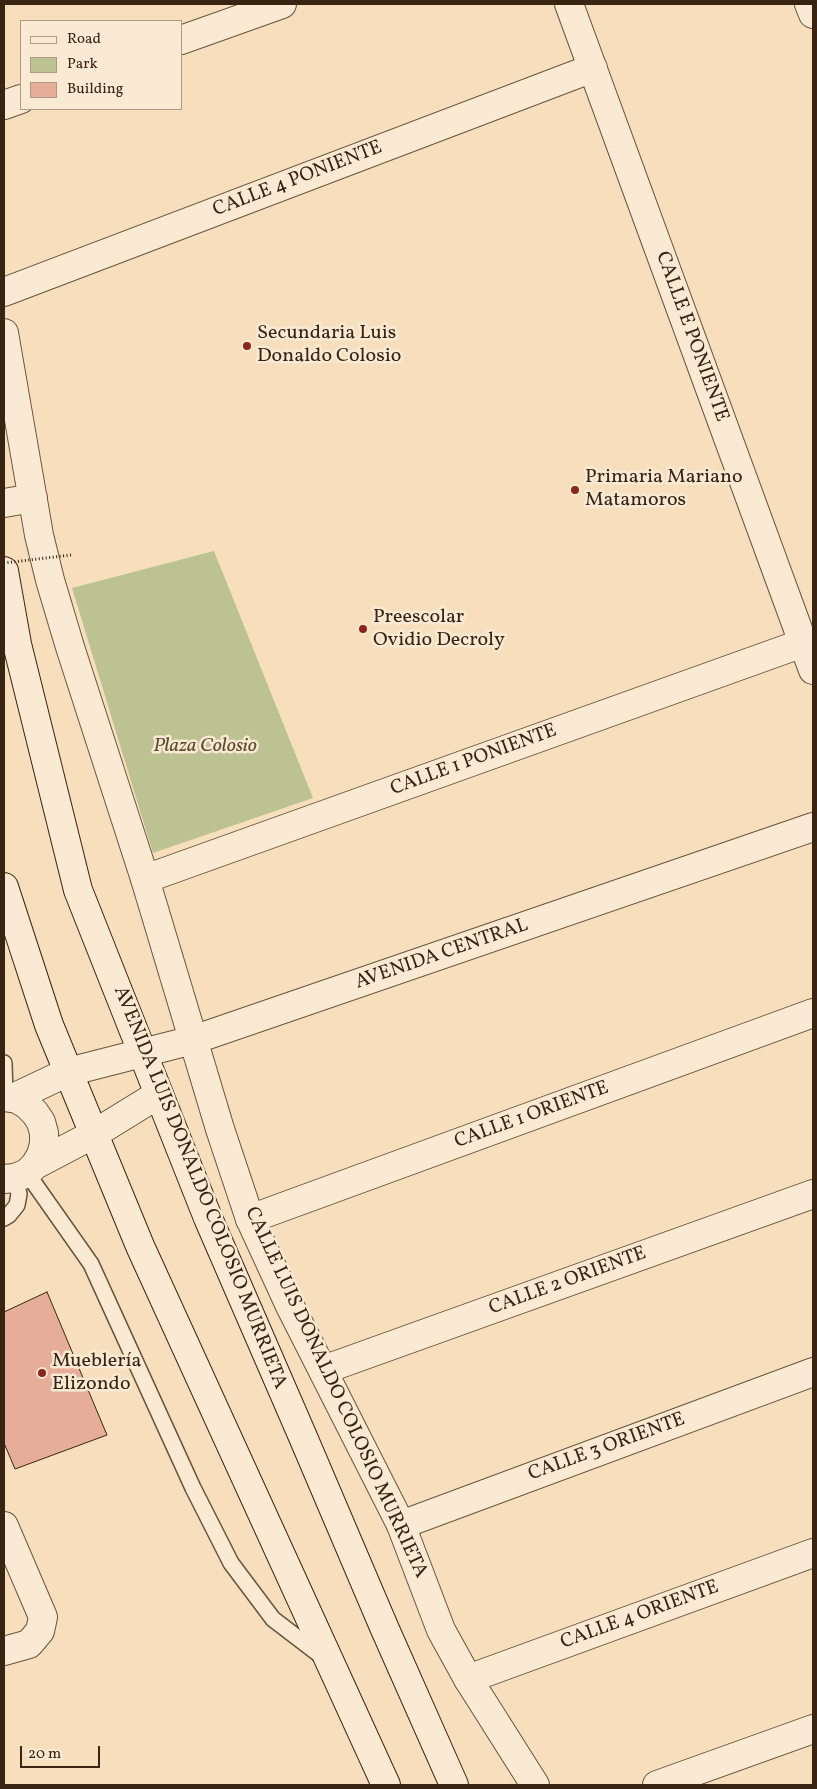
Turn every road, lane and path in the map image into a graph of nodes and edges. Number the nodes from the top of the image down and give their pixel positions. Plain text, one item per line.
1 (282, 4) edge
2 (569, 4) edge
3 (809, 4) edge
4 (813, 14) edge
5 (182, 40) edge
6 (593, 68) junction
7 (20, 99) edge
8 (4, 105) edge
9 (4, 292) edge
10 (4, 333) edge
11 (33, 498) junction
12 (4, 503) edge
13 (71, 555) dead end
14 (4, 563) edge
15 (4, 572) edge
16 (803, 643) junction
17 (813, 670) edge
18 (813, 827) edge
19 (145, 880) junction
20 (4, 887) edge
21 (813, 1013) edge
22 (193, 1040) junction
23 (142, 1052) junction
24 (4, 1063) edge
25 (68, 1072) junction
26 (159, 1094) junction
27 (7, 1098) edge
28 (94, 1134) junction
29 (20, 1174) edge
30 (813, 1194) edge
31 (4, 1218) edge
32 (250, 1219) junction
33 (323, 1370) junction
34 (813, 1372) edge
35 (401, 1525) junction
36 (4, 1526) edge
37 (813, 1553) edge
38 (4, 1651) edge
39 (330, 1663) junction
40 (468, 1679) junction
41 (813, 1729) edge
42 (386, 1785) edge
43 (454, 1785) edge
44 (535, 1785) edge
45 (657, 1785) edge

1 - 5 street
2 - 6 street, CALLE E PONIENTE
3 - 4 street
6 - 9 street, CALLE 4 PONIENTE
6 - 16 street, CALLE E PONIENTE
7 - 8 street
10 - 11 street, CALLE LUIS DONALDO COLOSIO MURRIETA
11 - 12 street
11 - 19 street, CALLE LUIS DONALDO COLOSIO MURRIETA
13 - 14 path, bridge
15 - 23 street, AVENIDA LUIS DONALDO COLOSIO MURRIETA
16 - 17 street, CALLE E PONIENTE
16 - 19 street, CALLE 1 PONIENTE
18 - 22 street, AVENIDA CENTRAL
19 - 22 street, CALLE LUIS DONALDO COLOSIO MURRIETA
20 - 25 street
21 - 32 street, CALLE 1 ORIENTE
22 - 23 street, AVENIDA CENTRAL
22 - 32 street, CALLE LUIS DONALDO COLOSIO MURRIETA
23 - 25 street, AVENIDA CENTRAL
23 - 26 street, AVENIDA LUIS DONALDO COLOSIO MURRIETA
24 - 27 lane
25 - 27 street, AVENIDA CENTRAL
25 - 28 street
26 - 28 street
26 - 43 street, AVENIDA LUIS DONALDO COLOSIO MURRIETA
27 - 29 street
28 - 29 street
28 - 39 street
29 - 31 lane
29 - 39 lane
30 - 33 street, CALLE 2 ORIENTE
32 - 33 street, CALLE LUIS DONALDO COLOSIO MURRIETA
33 - 35 street, CALLE LUIS DONALDO COLOSIO MURRIETA
34 - 35 street, CALLE 3 ORIENTE
35 - 40 street, CALLE LUIS DONALDO COLOSIO MURRIETA
36 - 38 street
37 - 40 street, CALLE 4 ORIENTE
39 - 42 street
40 - 44 street, CALLE LUIS DONALDO COLOSIO MURRIETA
41 - 45 street

